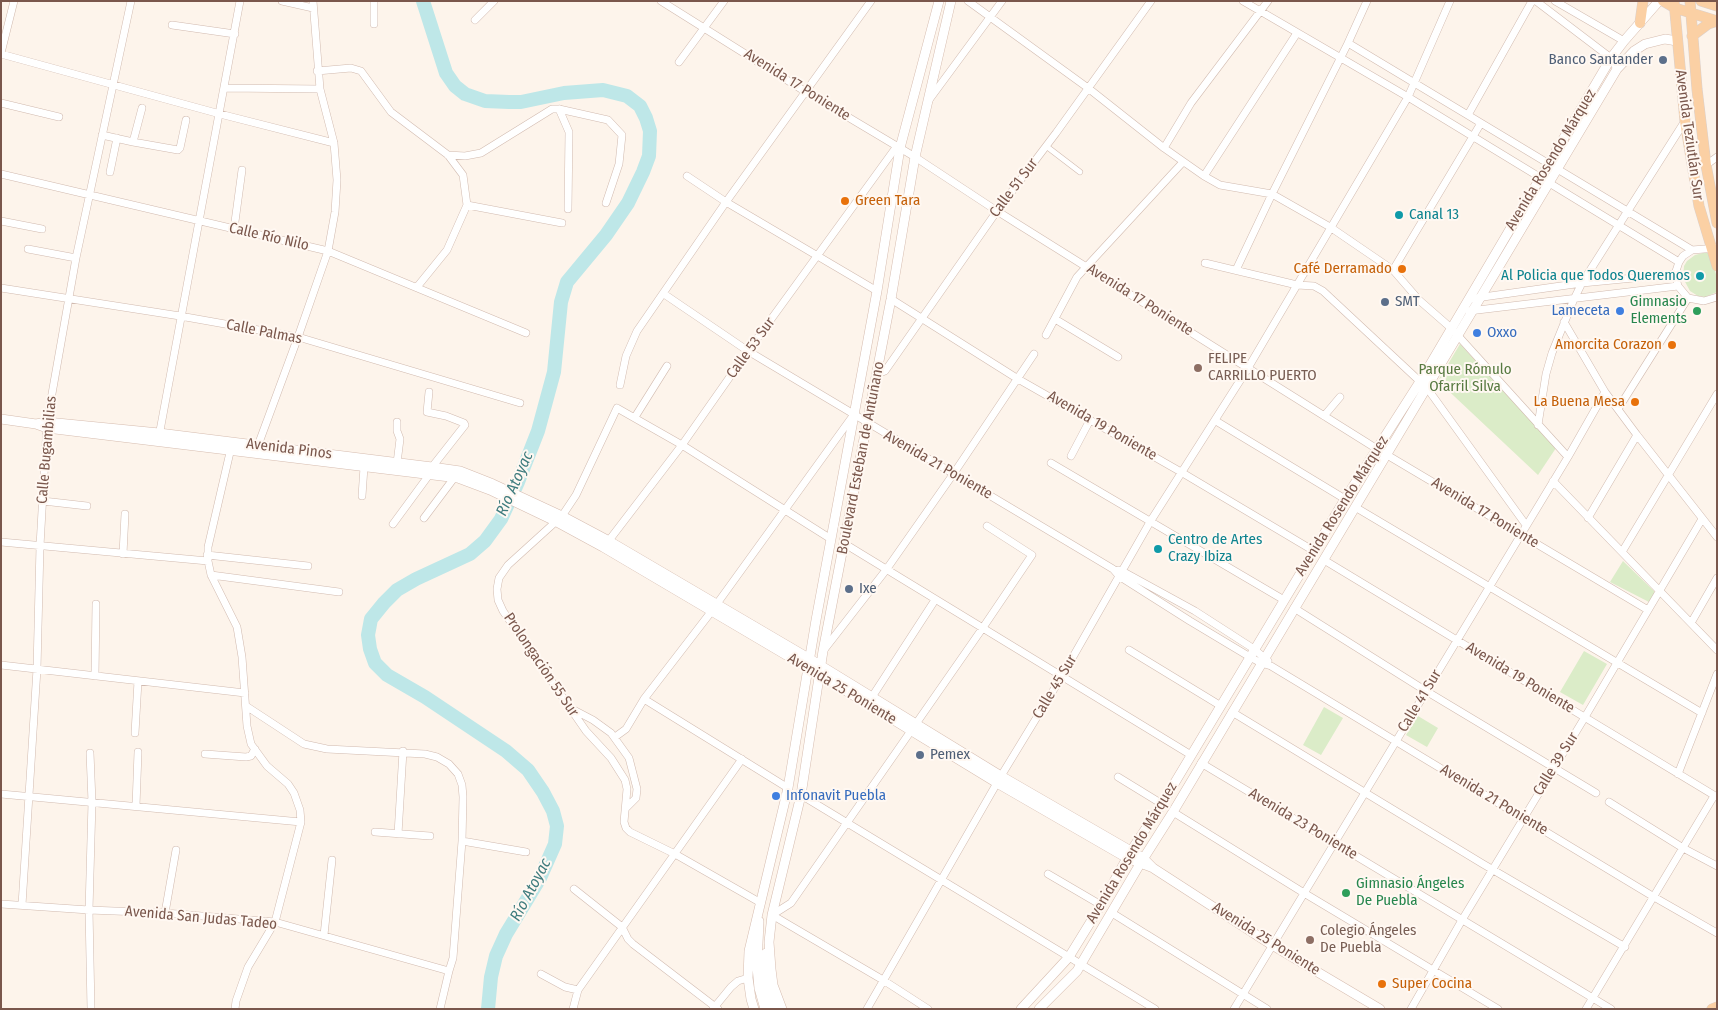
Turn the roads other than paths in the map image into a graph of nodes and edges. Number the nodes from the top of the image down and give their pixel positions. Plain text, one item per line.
1 (14, 1) edge
2 (131, 1) edge
3 (240, 1) edge
4 (282, 1) edge
5 (374, 1) edge
6 (494, 1) edge
7 (661, 1) edge
8 (724, 1) edge
9 (872, 1) edge
10 (939, 1) edge
11 (951, 1) edge
12 (968, 1) edge
13 (1002, 1) edge
14 (1151, 1) edge
15 (1243, 1) edge
16 (1268, 1) edge
17 (1367, 1) edge
18 (1450, 1) edge
19 (1534, 1) edge
20 (1555, 1) edge
21 (1643, 1) edge
22 (1661, 1) edge
23 (1690, 1) edge
24 (1701, 1) edge
25 (1713, 1) edge
26 (313, 4) edge
27 (1675, 4) edge
28 (1717, 6) edge
29 (1260, 11) junction
30 (1691, 13) junction
31 (990, 18) junction
32 (475, 20) dead end
33 (1717, 21) edge
34 (1640, 23) junction
35 (172, 24) dead end
36 (374, 24) dead end
37 (704, 28) junction
38 (1298, 33) junction
39 (235, 34) junction
40 (1692, 36) junction
41 (1624, 41) junction
42 (1677, 41) junction
43 (1348, 43) junction
44 (1, 54) edge
45 (1340, 57) junction
46 (1611, 58) junction
47 (679, 62) dead end
48 (1617, 69) junction
49 (317, 71) junction
50 (1415, 83) junction
51 (112, 85) junction
52 (224, 88) junction
53 (1088, 88) junction
54 (320, 89) junction
55 (806, 92) junction
56 (1408, 98) junction
57 (929, 100) junction
58 (1, 103) edge
59 (142, 108) dead end
60 (559, 109) junction
61 (220, 114) junction
62 (1468, 115) junction
63 (59, 117) dead end
64 (186, 120) dead end
65 (1684, 121) junction
66 (1481, 123) junction
67 (102, 135) junction
68 (1473, 137) junction
69 (117, 138) junction
70 (133, 142) junction
71 (334, 143) junction
72 (1046, 146) junction
73 (899, 147) junction
74 (1164, 148) junction
75 (448, 155) junction
76 (914, 157) junction
77 (1717, 157) edge
78 (1183, 162) junction
79 (1548, 163) junction
80 (1706, 165) junction
81 (242, 170) dead end
82 (1558, 170) junction
83 (110, 172) dead end
84 (1080, 172) dead end
85 (1, 174) edge
86 (688, 176) dead end
87 (1204, 176) junction
88 (1539, 178) junction
89 (1550, 183) junction
90 (1272, 194) junction
91 (90, 195) junction
92 (726, 202) junction
93 (606, 203) dead end
94 (467, 205) junction
95 (568, 209) dead end
96 (1627, 210) junction
97 (997, 211) junction
98 (1, 221) edge
99 (199, 221) junction
100 (562, 223) dead end
101 (1717, 223) edge
102 (1619, 225) junction
103 (1330, 228) junction
104 (42, 229) dead end
105 (234, 229) junction
106 (1714, 248) edge
107 (28, 249) dead end
108 (1692, 250) junction
109 (328, 251) junction
110 (818, 255) junction
111 (76, 258) junction
112 (1679, 262) junction
113 (1205, 263) dead end
114 (1087, 266) junction
115 (1717, 266) edge
116 (1236, 270) junction
117 (1393, 270) junction
118 (1675, 274) junction
119 (1582, 283) junction
120 (1297, 285) junction
121 (1678, 286) junction
122 (417, 287) junction
123 (1, 288) edge
124 (877, 291) junction
125 (664, 294) junction
126 (1717, 297) edge
127 (1481, 298) junction
128 (1688, 298) junction
129 (68, 299) junction
130 (891, 299) junction
131 (1574, 299) junction
132 (1469, 300) junction
133 (1474, 310) junction
134 (1461, 312) junction
135 (180, 316) junction
136 (922, 318) junction
137 (1055, 319) junction
138 (1564, 322) junction
139 (1451, 328) junction
140 (526, 333) dead end
141 (1046, 335) dead end
142 (1458, 336) junction
143 (298, 337) junction
144 (748, 351) junction
145 (1034, 354) dead end
146 (1118, 357) dead end
147 (667, 366) dead end
148 (1248, 368) junction
149 (877, 374) junction
150 (1018, 379) junction
151 (1424, 384) junction
152 (620, 385) dead end
153 (429, 392) dead end
154 (1605, 392) junction
155 (1717, 394) edge
156 (1340, 397) dead end
157 (520, 403) dead end
158 (1618, 409) junction
159 (854, 415) junction
160 (1324, 416) junction
161 (635, 418) junction
162 (1, 419) edge
163 (1090, 420) junction
164 (1216, 421) junction
165 (397, 422) dead end
166 (868, 423) junction
167 (47, 425) junction
168 (1538, 425) junction
169 (1637, 435) junction
170 (158, 437) junction
171 (682, 445) junction
172 (232, 446) junction
173 (256, 449) junction
174 (1377, 449) junction
175 (1387, 455) junction
176 (1071, 456) dead end
177 (1568, 457) junction
178 (397, 463) junction
179 (1050, 463) dead end
180 (364, 467) junction
181 (431, 471) junction
182 (1181, 472) junction
183 (954, 474) junction
184 (1668, 476) junction
185 (454, 478) junction
186 (1553, 481) junction
187 (492, 487) junction
188 (362, 496) dead end
189 (1345, 499) junction
190 (42, 501) junction
191 (87, 506) dead end
192 (533, 507) joint
193 (1355, 508) junction
194 (785, 510) junction
195 (125, 514) dead end
196 (424, 518) dead end
197 (1588, 518) junction
198 (560, 519) junction
199 (1702, 520) junction
200 (1150, 522) junction
201 (392, 524) dead end
202 (987, 526) dead end
203 (1526, 526) junction
204 (1521, 534) junction
205 (1717, 537) edge
206 (831, 539) junction
207 (1, 542) edge
208 (606, 544) junction
209 (844, 544) junction
210 (40, 546) junction
211 (1314, 551) junction
212 (1622, 552) junction
213 (123, 554) junction
214 (207, 558) junction
215 (1324, 560) junction
216 (308, 566) dead end
217 (886, 570) junction
218 (1120, 574) junction
219 (211, 575) junction
220 (1717, 578) edge
221 (1490, 586) junction
222 (1659, 591) junction
223 (339, 592) dead end
224 (935, 600) junction
225 (1284, 600) junction
226 (96, 604) dead end
227 (713, 608) junction
228 (1294, 608) junction
229 (1648, 610) junction
230 (1691, 623) junction
231 (982, 629) junction
232 (1456, 640) junction
233 (1129, 650) dead end
234 (1717, 650) edge
235 (823, 651) junction
236 (1252, 653) junction
237 (810, 659) junction
238 (1263, 660) junction
239 (1616, 663) junction
240 (1, 665) edge
241 (38, 669) junction
242 (809, 669) junction
243 (821, 671) junction
244 (1717, 674) edge
245 (95, 676) junction
246 (1062, 676) junction
247 (138, 681) junction
248 (1426, 691) junction
249 (245, 693) junction
250 (644, 700) junction
251 (870, 701) junction
252 (246, 706) junction
253 (1221, 706) junction
254 (569, 708) junction
255 (1232, 712) junction
256 (1702, 713) junction
257 (1585, 717) junction
258 (913, 728) junction
259 (135, 733) dead end
260 (615, 737) junction
261 (1396, 742) junction
262 (255, 750) junction
263 (403, 751) junction
264 (138, 752) dead end
265 (90, 753) dead end
266 (205, 754) dead end
267 (1191, 755) junction
268 (742, 759) junction
269 (1201, 763) junction
270 (1553, 767) junction
271 (1678, 774) junction
272 (1118, 777) dead end
273 (999, 779) junction
274 (788, 788) junction
275 (1364, 792) junction
276 (1596, 793) dead end
277 (1, 794) edge
278 (801, 794) junction
279 (30, 796) junction
280 (1716, 796) edge
281 (92, 802) junction
282 (1609, 802) dead end
283 (1162, 804) junction
284 (136, 806) junction
285 (626, 808) junction
286 (1173, 812) junction
287 (1523, 818) junction
288 (847, 821) junction
289 (301, 822) junction
290 (375, 832) dead end
291 (398, 834) junction
292 (430, 836) dead end
293 (462, 841) junction
294 (1334, 843) junction
295 (1683, 848) junction
296 (176, 850) dead end
297 (526, 852) dead end
298 (675, 854) junction
299 (1129, 855) junction
300 (332, 860) dead end
301 (1142, 861) junction
302 (1717, 866) edge
303 (1492, 870) junction
304 (1048, 874) dead end
305 (941, 880) junction
306 (574, 889) dead end
307 (1304, 893) junction
308 (1654, 897) junction
309 (761, 903) junction
310 (1, 904) edge
311 (22, 905) junction
312 (1101, 905) junction
313 (89, 910) junction
314 (165, 912) junction
315 (1112, 913) junction
316 (772, 915) junction
317 (1462, 920) junction
318 (274, 922) junction
319 (622, 927) junction
320 (1717, 933) edge
321 (324, 935) junction
322 (768, 942) junction
323 (1272, 945) junction
324 (1625, 947) junction
325 (1069, 957) junction
326 (1082, 964) junction
327 (450, 968) junction
328 (1433, 971) junction
329 (541, 974) dead end
330 (748, 978) junction
331 (883, 980) junction
332 (578, 990) junction
333 (1243, 994) junction
334 (1592, 998) junction
335 (766, 1003) edge
336 (750, 1004) edge
337 (1717, 1007) edge
338 (715, 1008) edge
339 (91, 1009) edge
340 (235, 1009) edge
341 (440, 1009) edge
342 (573, 1009) edge
343 (754, 1009) edge
344 (774, 1009) edge
345 (782, 1009) edge
346 (867, 1009) edge
347 (928, 1009) edge
348 (1020, 1009) edge
349 (1039, 1009) edge
350 (1155, 1009) edge
351 (1234, 1009) edge
352 (1268, 1009) edge
353 (1380, 1009) edge
354 (1410, 1009) edge
355 (1498, 1009) edge
356 (1586, 1009) edge
357 (1611, 1009) edge
358 (1712, 1009) edge

1 - 44 street
2 - 51 street, Calle Bugambilias
3 - 39 street
4 - 26 street
5 - 36 street
6 - 32 street
7 - 37 street, Avenida 17 Poniente
8 - 37 street
9 - 55 street
10 - 73 main road, Boulevard Esteban de Antuñano
11 - 57 main road, Boulevard Esteban de Antuñano
12 - 31 street
13 - 31 street
14 - 53 street, Calle 51 Sur
15 - 29 street
16 - 29 street
17 - 43 street
18 - 50 street, Calle 45 Sur
19 - 46 street
19 - 62 street
20 - 41 street
21 - 34 main road
22 - 27 main road
22 - 34 main road, Avenida Rosendo Márquez
23 - 30 main road, Avenida Teziutlán Sur
24 - 28 main road
25 - 28 main road
26 - 49 street
27 - 30 main road
27 - 42 main road, Avenida Teziutlán Sur
29 - 38 street
29 - 74 street
30 - 33 main road
30 - 40 main road, Avenida Teziutlán Sur
31 - 53 street
31 - 57 street
33 - 40 main road
34 - 41 main road, Avenida Rosendo Márquez
35 - 39 street
37 - 47 street
37 - 55 street, Avenida 17 Poniente
38 - 45 street
38 - 87 street
39 - 52 street
40 - 80 main road, Avenida Teziutlán Sur
41 - 46 main road, Avenida Rosendo Márquez
42 - 48 main road, Avenida Rosendo Márquez
42 - 65 main road, Avenida Teziutlán Sur
43 - 45 street
43 - 50 street
44 - 51 street
45 - 56 street
45 - 90 street
46 - 48 street
46 - 79 main road, Avenida Rosendo Márquez
48 - 82 main road, Avenida Rosendo Márquez
49 - 54 street
49 - 75 street
50 - 56 street, Calle 45 Sur
50 - 62 street
51 - 61 street
51 - 67 street, Calle Bugambilias
52 - 54 street
52 - 61 street
53 - 72 street, Calle 51 Sur
53 - 74 street
54 - 71 street
55 - 73 street, Avenida 17 Poniente
55 - 92 street
56 - 68 street
56 - 103 street, Calle 45 Sur
57 - 76 main road, Boulevard Esteban de Antuñano
58 - 63 street
59 - 70 street
60 - 75 street
60 - 93 street
60 - 95 street
61 - 71 street
61 - 99 street
62 - 66 street
64 - 70 street
65 - 96 street
65 - 106 main road, Avenida Teziutlán Sur
66 - 68 street
66 - 79 street
67 - 69 street
67 - 91 street, Calle Bugambilias
68 - 88 street
68 - 117 street
69 - 70 street
69 - 83 street
71 - 109 street
72 - 84 street
72 - 97 street, Calle 51 Sur
73 - 76 street, Avenida 17 Poniente
73 - 110 street, Calle 53 Sur
73 - 124 main road, Boulevard Esteban de Antuñano
74 - 78 street
75 - 94 street
76 - 97 street, Avenida 17 Poniente
76 - 130 main road, Boulevard Esteban de Antuñano
77 - 80 street
78 - 87 street
78 - 114 street
79 - 82 street
79 - 88 main road, Avenida Rosendo Márquez
80 - 101 main road, Avenida Teziutlán Sur
81 - 105 street
82 - 89 main road, Avenida Rosendo Márquez
82 - 96 street
85 - 91 street, Calle Río Nilo
86 - 92 street
87 - 90 street
88 - 89 street
88 - 132 main road, Avenida Rosendo Márquez
89 - 102 street
89 - 127 main road, Avenida Rosendo Márquez
90 - 103 street
90 - 116 street
91 - 99 street, Calle Río Nilo
91 - 111 street, Calle Bugambilias
92 - 110 street
92 - 125 street
94 - 100 street
94 - 122 street
96 - 102 street
96 - 108 street
97 - 114 street, Avenida 17 Poniente
97 - 136 street, Calle 51 Sur
98 - 104 street
99 - 105 street, Calle Río Nilo
99 - 135 street
102 - 112 street
102 - 119 street
103 - 117 street
103 - 120 street, Calle 45 Sur
105 - 109 street, Calle Río Nilo
106 - 108 street
106 - 115 main road, Avenida Teziutlán Sur
107 - 111 street
108 - 112 street
109 - 122 street, Calle Río Nilo
109 - 143 street
110 - 124 street
110 - 144 street, Calle 53 Sur
111 - 129 street, Calle Bugambilias
112 - 118 street
113 - 116 street
114 - 137 street
114 - 148 street, Avenida 17 Poniente
116 - 120 street
117 - 139 street
118 - 119 street
118 - 121 street
119 - 127 street
119 - 131 street
120 - 148 street, Calle 45 Sur
120 - 151 street
121 - 128 street
121 - 131 street
122 - 140 street, Calle Río Nilo
123 - 129 street, Calle Palmas
124 - 159 main road, Boulevard Esteban de Antuñano
125 - 144 street, Avenida 21 Poniente
125 - 152 street
126 - 128 street
127 - 132 street
127 - 133 main road, Avenida Rosendo Márquez
128 - 158 street
129 - 135 street, Calle Palmas
129 - 167 street, Calle Bugambilias
130 - 136 street, Avenida 19 Poniente
130 - 149 main road, Boulevard Esteban de Antuñano
131 - 133 street
131 - 138 street
132 - 134 main road, Avenida Rosendo Márquez
133 - 134 street
133 - 142 main road, Avenida Rosendo Márquez
134 - 139 main road, Avenida Rosendo Márquez
135 - 143 street, Calle Palmas
135 - 170 street
136 - 149 street, Calle 51 Sur
136 - 150 street, Avenida 19 Poniente
137 - 141 street
137 - 146 street
138 - 154 street
138 - 168 street
139 - 142 street
139 - 151 main road, Avenida Rosendo Márquez
142 - 151 main road, Avenida Rosendo Márquez
142 - 168 street
143 - 157 street, Calle Palmas
143 - 173 street
144 - 159 street, Avenida 21 Poniente
144 - 171 street, Calle 53 Sur
145 - 150 street
147 - 161 street
148 - 160 street, Avenida 17 Poniente
148 - 164 street, Calle 45 Sur
149 - 166 main road, Boulevard Esteban de Antuñano
150 - 163 street, Avenida 19 Poniente
150 - 183 street
151 - 174 main road, Avenida Rosendo Márquez
151 - 175 main road, Avenida Rosendo Márquez
151 - 203 street
153 - 181 street
154 - 158 street
154 - 177 street, Calle 41 Sur
155 - 184 street
156 - 160 street
158 - 169 street
159 - 166 street, Avenida 21 Poniente
159 - 194 street
159 - 206 main road, Boulevard Esteban de Antuñano
160 - 174 street, Avenida 17 Poniente
161 - 171 street
161 - 198 street, Prolongación 55 Sur
162 - 167 main road, Avenida Pinos
163 - 176 street
163 - 182 street, Avenida 19 Poniente
164 - 182 street, Calle 45 Sur
164 - 189 street
165 - 178 street
166 - 183 street, Avenida 21 Poniente
166 - 209 main road, Boulevard Esteban de Antuñano
167 - 170 main road, Avenida Pinos
167 - 190 street, Calle Bugambilias
168 - 177 street
169 - 184 street
169 - 197 street
170 - 172 main road, Avenida Pinos
171 - 194 street
171 - 208 street, Calle 53 Sur
172 - 173 main road, Avenida Pinos
172 - 214 street
173 - 178 main road, Avenida Pinos
173 - 180 main road, Avenida Pinos
174 - 175 street, Avenida 17 Poniente
174 - 189 main road, Avenida Rosendo Márquez
175 - 193 main road, Avenida Rosendo Márquez
175 - 204 street, Avenida 17 Poniente
177 - 186 street, Calle 41 Sur
178 - 181 main road, Avenida Pinos
179 - 200 street
180 - 181 main road, Avenida Pinos
180 - 188 street
181 - 185 main road, Avenida Pinos
181 - 187 main road, Avenida Pinos
181 - 201 street
182 - 200 street, Calle 45 Sur
182 - 211 street, Avenida 19 Poniente
183 - 217 street
183 - 218 street, Avenida 21 Poniente
184 - 199 street
184 - 212 street
185 - 187 main road, Avenida Pinos
185 - 196 street
186 - 197 street
186 - 203 street, Calle 41 Sur
187 - 192 main road, Avenida Pinos
189 - 211 main road, Avenida Rosendo Márquez
190 - 191 street
190 - 210 street, Calle Bugambilias
192 - 198 main road, Avenida 25 Poniente
193 - 215 main road, Avenida Rosendo Márquez
193 - 221 street
194 - 206 street
194 - 227 street
195 - 213 street
197 - 212 street
198 - 208 main road, Avenida 25 Poniente
198 - 254 street, Prolongación 55 Sur
199 - 205 street
199 - 222 street, Calle 39 Sur
200 - 218 street, Calle 45 Sur
200 - 225 street
202 - 231 street
203 - 204 street, Calle 41 Sur
204 - 221 street, Calle 41 Sur
204 - 229 street, Avenida 17 Poniente
206 - 237 main road, Boulevard Esteban de Antuñano
207 - 210 street
208 - 227 main road, Avenida 25 Poniente
209 - 217 street
209 - 235 main road, Boulevard Esteban de Antuñano
210 - 213 street
210 - 241 street, Calle Bugambilias
211 - 225 main road, Avenida Rosendo Márquez
212 - 222 street
213 - 214 street
214 - 216 street
214 - 219 street
215 - 228 main road, Avenida Rosendo Márquez
215 - 232 street, Avenida 19 Poniente
217 - 224 street
217 - 235 street
218 - 236 street, Avenida 21 Poniente
218 - 236 street, Avenida 21 Poniente
218 - 246 street, Calle 45 Sur
219 - 223 street
219 - 249 street
220 - 230 street
221 - 232 street, Calle 41 Sur
221 - 239 street
222 - 229 street, Calle 39 Sur
222 - 230 street
224 - 231 street
224 - 251 street
225 - 236 main road, Avenida Rosendo Márquez
226 - 245 street
227 - 237 main road, Avenida 25 Poniente
227 - 242 main road, Avenida 25 Poniente
227 - 250 street
228 - 238 main road, Avenida Rosendo Márquez
228 - 248 street
229 - 239 street, Calle 39 Sur
230 - 234 street
231 - 246 street
231 - 258 street
232 - 248 street, Calle 41 Sur
232 - 257 street, Avenida 19 Poniente
233 - 253 street
235 - 243 main road, Boulevard Esteban de Antuñano
236 - 238 street, Avenida 21 Poniente
236 - 253 main road, Avenida Rosendo Márquez
237 - 242 main road, Boulevard Esteban de Antuñano
237 - 243 main road, Avenida 25 Poniente
238 - 255 main road, Avenida Rosendo Márquez
238 - 261 street, Avenida 21 Poniente
239 - 256 street
239 - 257 street, Calle 39 Sur
240 - 241 street
241 - 245 street
241 - 279 street, Calle Bugambilias
242 - 243 main road, Avenida 25 Poniente
242 - 274 main road, Boulevard Esteban de Antuñano
243 - 251 main road, Avenida 25 Poniente
243 - 278 main road, Boulevard Esteban de Antuñano
244 - 256 street
245 - 247 street
246 - 267 street
246 - 273 street, Calle 45 Sur
247 - 249 street
247 - 259 street
248 - 261 street, Calle 41 Sur
248 - 270 street
249 - 252 street
250 - 260 street
250 - 268 street
251 - 258 main road, Avenida 25 Poniente
252 - 262 street
252 - 263 street
253 - 267 main road, Avenida Rosendo Márquez
254 - 260 street
254 - 285 street, Prolongación 55 Sur
255 - 269 main road, Avenida Rosendo Márquez
255 - 275 street
256 - 271 street
257 - 270 street, Calle 39 Sur
257 - 271 street, Avenida 19 Poniente
258 - 273 main road, Avenida 25 Poniente
258 - 288 street
260 - 285 street
261 - 275 street, Calle 41 Sur
261 - 287 street, Avenida 21 Poniente
262 - 266 street
262 - 289 street
263 - 291 street
263 - 293 street
264 - 284 street
265 - 281 street
267 - 283 main road, Avenida Rosendo Márquez
268 - 274 street
268 - 298 street
269 - 286 main road, Avenida Rosendo Márquez
269 - 294 street, Avenida 23 Poniente
270 - 276 street
270 - 287 street, Calle 39 Sur
271 - 280 street, Avenida 19 Poniente
272 - 283 street
273 - 299 main road, Avenida 25 Poniente
273 - 305 street, Calle 45 Sur
274 - 309 main road, Boulevard Esteban de Antuñano
275 - 294 street, Calle 41 Sur
275 - 303 street
277 - 279 street
278 - 288 street
278 - 316 main road, Boulevard Esteban de Antuñano
279 - 281 street
279 - 311 street, Calle Bugambilias
280 - 295 street
281 - 284 street
281 - 313 street
282 - 295 street
283 - 299 main road, Avenida Rosendo Márquez
284 - 289 street
285 - 298 street, Prolongación 55 Sur
286 - 301 main road, Avenida Rosendo Márquez
286 - 307 street
287 - 303 street, Calle 39 Sur
287 - 308 street, Avenida 21 Poniente
288 - 305 street
288 - 316 street
289 - 318 street
290 - 291 street
291 - 292 street
293 - 297 street
293 - 327 street
294 - 307 street, Calle 41 Sur
294 - 317 street, Avenida 23 Poniente
295 - 302 street
295 - 308 street
296 - 314 street
298 - 309 street
298 - 319 street
299 - 301 main road, Avenida 25 Poniente
299 - 312 main road, Avenida Rosendo Márquez
300 - 321 street
301 - 315 main road, Avenida Rosendo Márquez
301 - 323 main road, Avenida 25 Poniente
303 - 317 street, Calle 39 Sur
303 - 324 street
304 - 312 street
305 - 325 street
305 - 331 street, Calle 45 Sur
306 - 319 street
307 - 323 street, Calle 41 Sur
307 - 328 street
308 - 320 street, Avenida 21 Poniente
308 - 324 street
309 - 330 main road
309 - 335 main road
310 - 311 street, Avenida San Judas Tadeo
311 - 313 street, Avenida San Judas Tadeo
312 - 325 main road, Avenida Rosendo Márquez
313 - 314 street, Avenida San Judas Tadeo
313 - 339 street
314 - 318 street, Avenida San Judas Tadeo
315 - 326 main road, Avenida Rosendo Márquez
315 - 333 street
316 - 322 main road, Boulevard Esteban de Antuñano
316 - 331 street
317 - 328 street, Calle 39 Sur
317 - 334 street, Avenida 23 Poniente
318 - 321 street, Avenida San Judas Tadeo
318 - 340 street
319 - 332 street
319 - 338 street
321 - 327 street, Avenida San Judas Tadeo
322 - 335 main road
322 - 345 main road
323 - 333 street, Calle 41 Sur
323 - 353 main road, Avenida 25 Poniente
324 - 334 street
325 - 326 street
325 - 348 main road, Avenida Rosendo Márquez
326 - 349 main road, Avenida Rosendo Márquez
326 - 350 street
327 - 341 street
328 - 354 street, Calle 39 Sur
328 - 355 street
329 - 332 street
330 - 336 main road
330 - 338 street
331 - 346 street, Calle 45 Sur
331 - 347 street
332 - 342 street
333 - 351 street, Calle 41 Sur
333 - 352 street
334 - 356 street
334 - 357 street, Avenida 23 Poniente
335 - 344 main road
336 - 343 main road
337 - 358 main road

